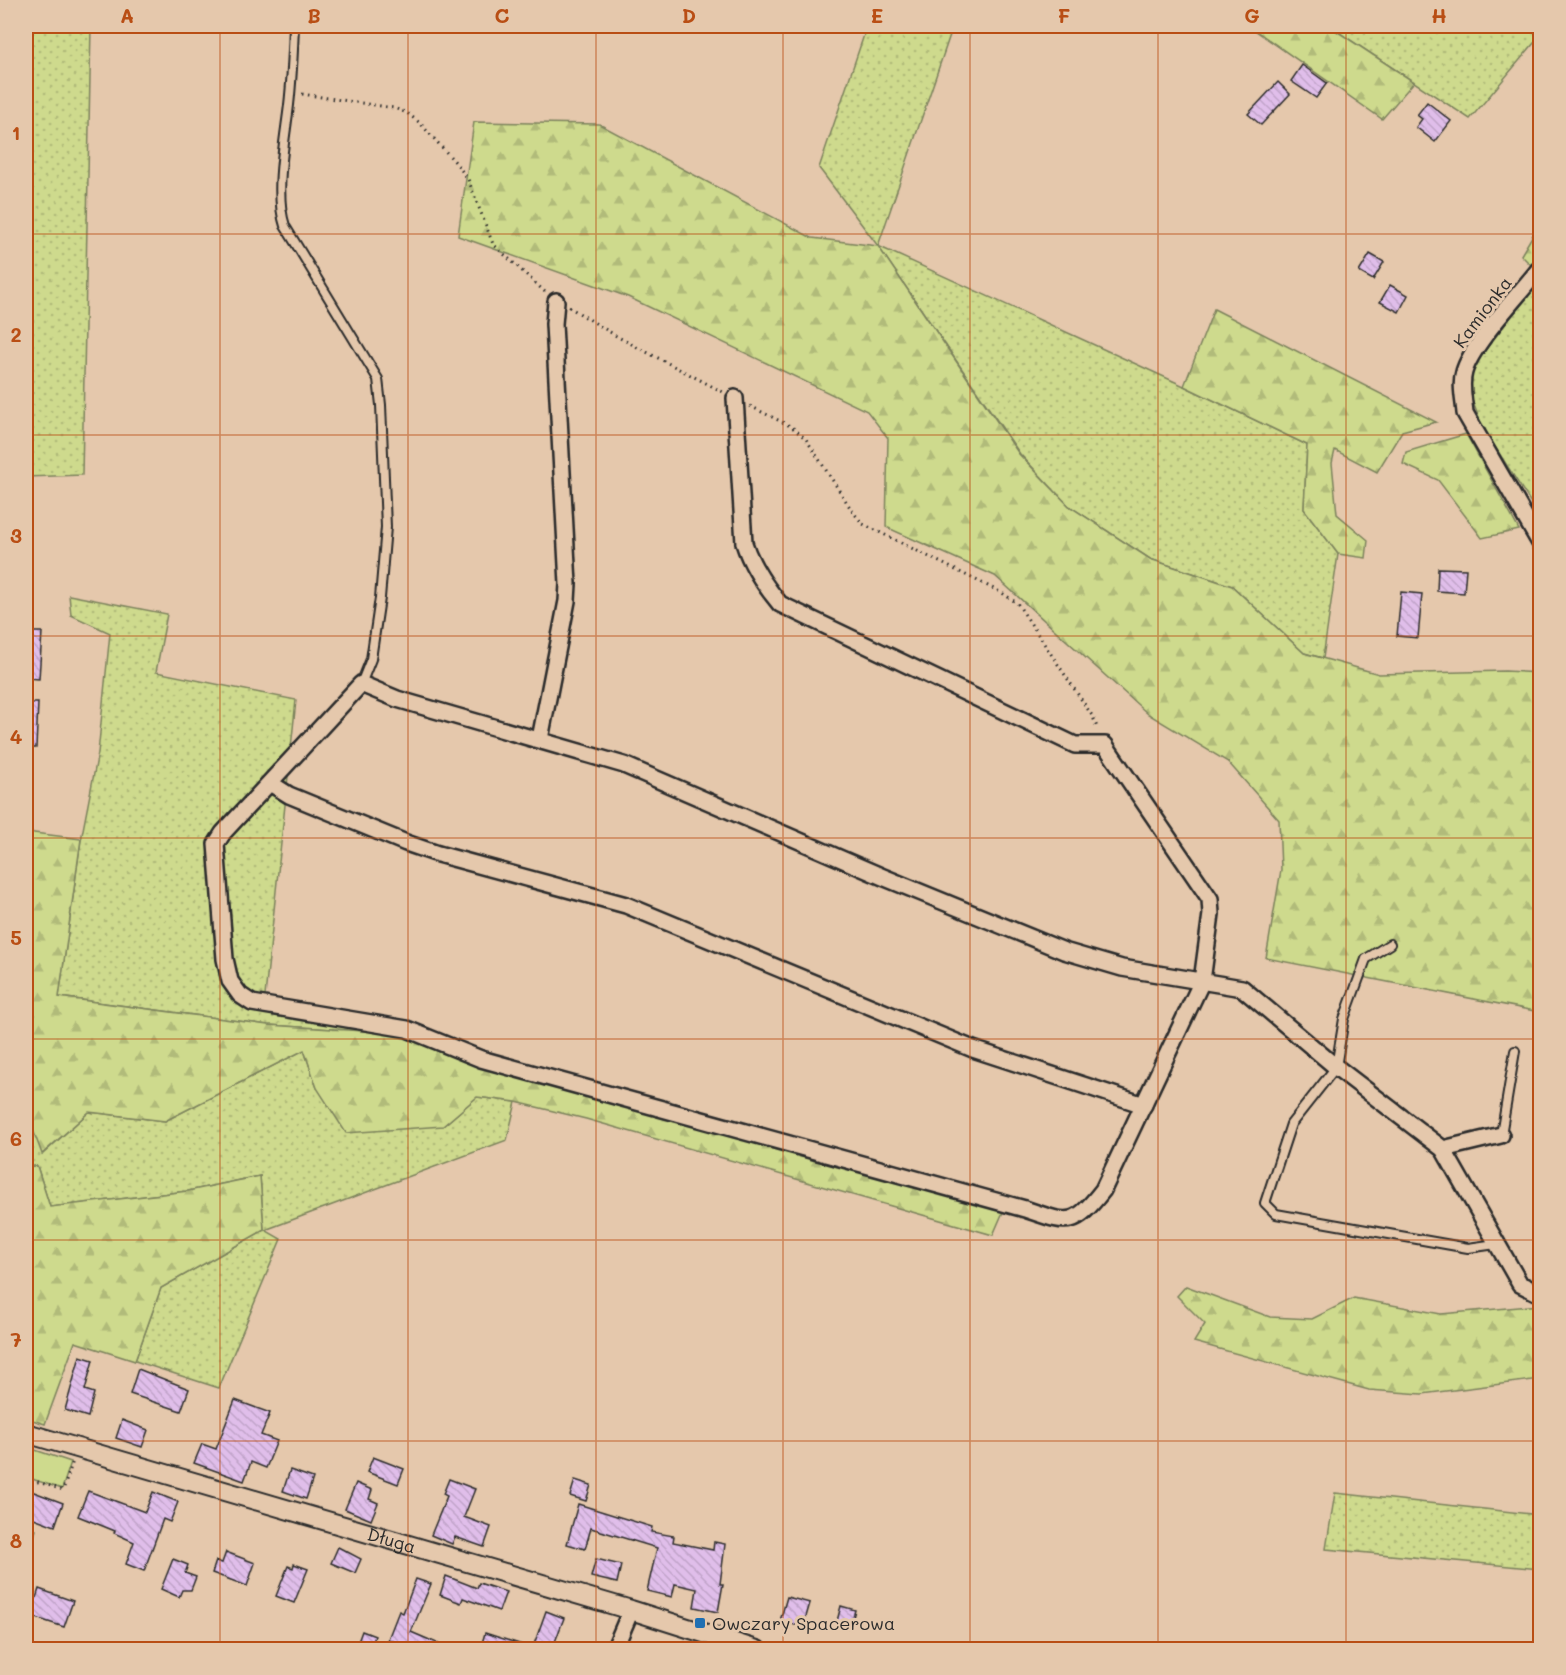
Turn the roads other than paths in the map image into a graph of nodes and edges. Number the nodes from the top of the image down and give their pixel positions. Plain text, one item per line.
1 (294, 26) edge
2 (1540, 268) edge
3 (556, 301) road end
4 (735, 398) road end
5 (1540, 543) edge
6 (361, 684) junction
7 (540, 739) junction
8 (270, 783) junction
9 (1390, 944) dead end
10 (1202, 981) junction
11 (1515, 1051) dead end
12 (1336, 1067) junction
13 (1144, 1105) junction
14 (1501, 1135) joint
15 (1443, 1149) junction
16 (1496, 1244) junction
17 (1540, 1294) edge
18 (26, 1433) edge
19 (631, 1610) junction
20 (614, 1650) edge
21 (756, 1650) edge

1 - 6 lane
2 - 5 street, Kamionka
3 - 7 street
4 - 10 street
6 - 7 street
6 - 8 street
7 - 10 street
8 - 13 street
8 - 13 street
9 - 12 lane
10 - 12 street
10 - 13 street
11 - 14 lane
12 - 15 street
12 - 16 lane
14 - 15 street
15 - 16 street
16 - 17 street
18 - 19 street, Długa
19 - 20 street
19 - 21 street, Długa

